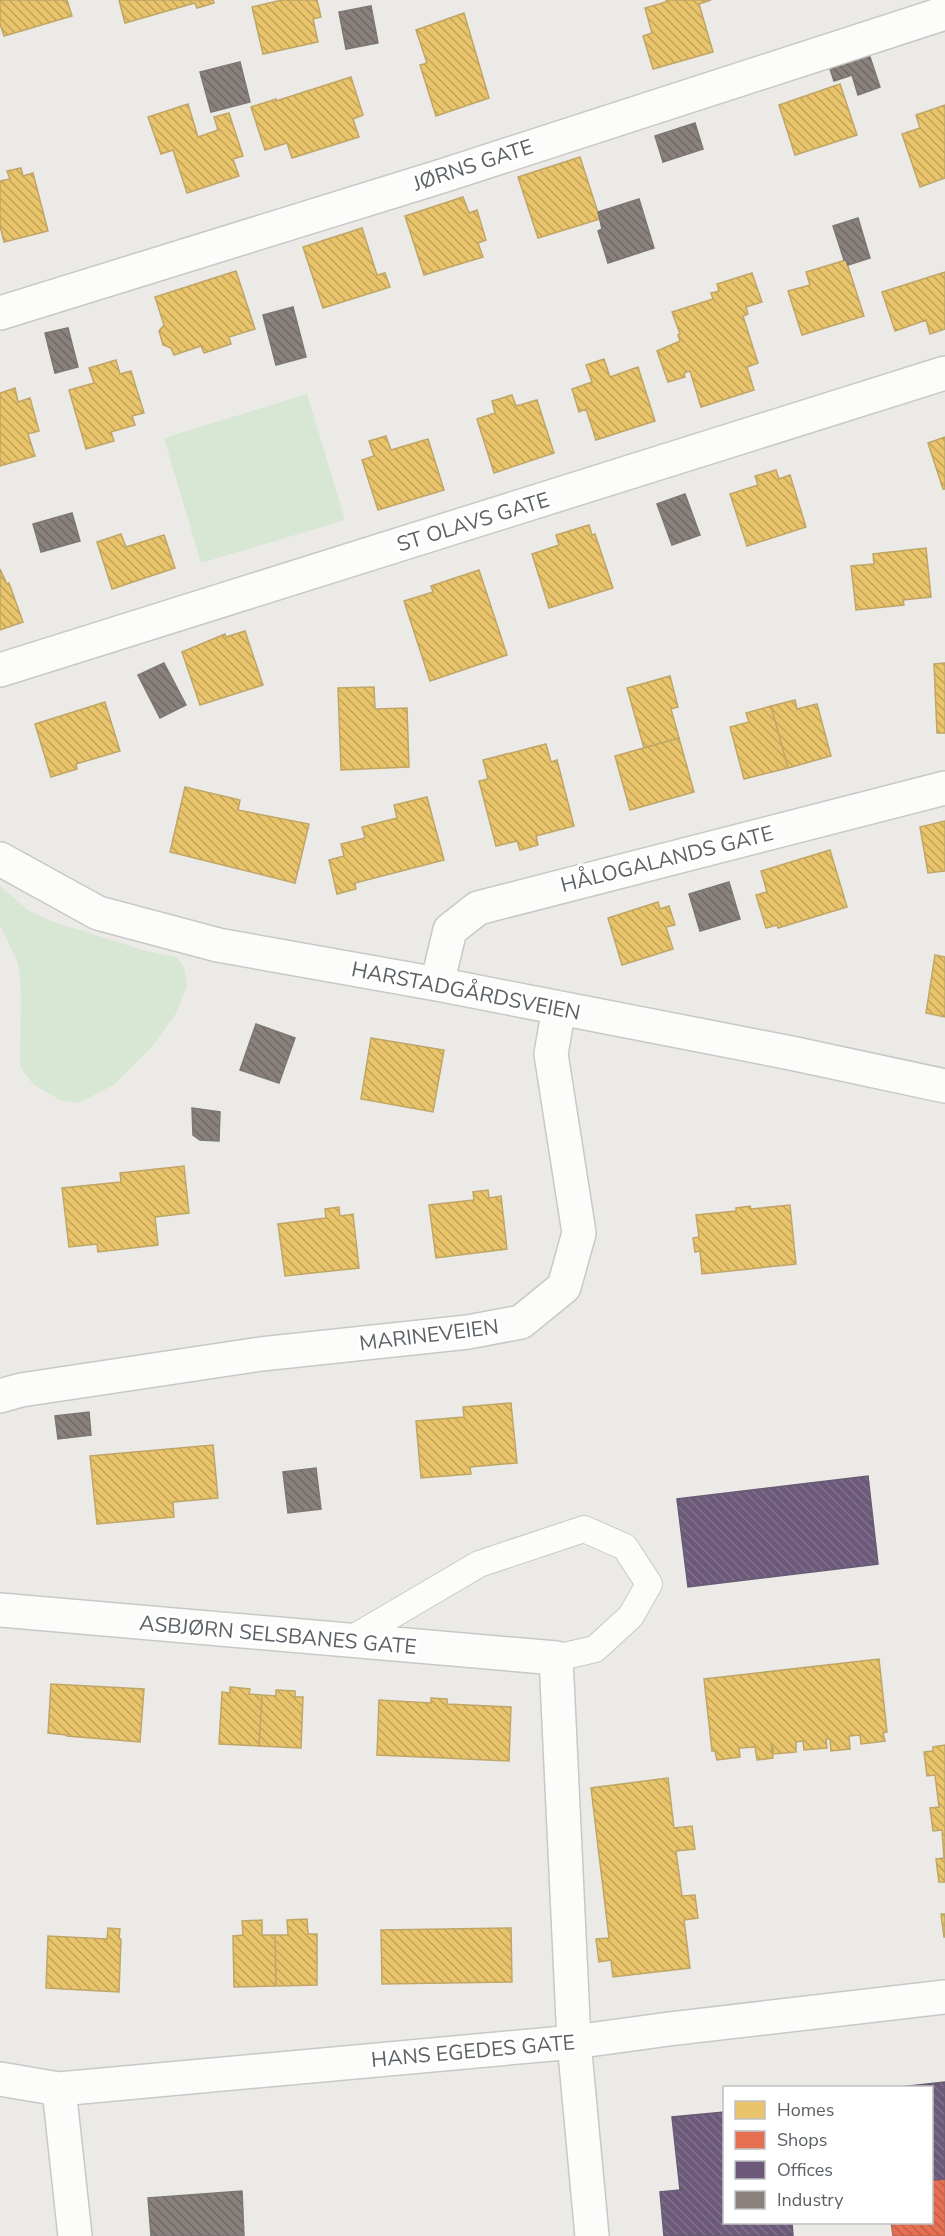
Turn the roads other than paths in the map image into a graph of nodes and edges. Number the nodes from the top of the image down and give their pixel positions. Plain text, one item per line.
1 (945, 13) edge
2 (0, 313) edge
3 (945, 373) edge
4 (0, 670) edge
5 (945, 789) edge
6 (0, 859) edge
7 (437, 984) junction
8 (559, 1008) junction
9 (945, 1086) edge
10 (0, 1396) edge
11 (0, 1610) edge
12 (348, 1641) junction
13 (556, 1658) junction
14 (945, 1997) edge
15 (573, 2043) junction
16 (0, 2079) edge
17 (59, 2089) junction
18 (75, 2236) edge
19 (592, 2236) edge

1 - 2 street, JØRNS GATE
3 - 4 street, ST OLAVS GATE
5 - 7 street, HÅLOGALANDS GATE
6 - 7 street, HARSTADGÅRDSVEIEN
7 - 8 street, HARSTADGÅRDSVEIEN
8 - 9 street, HARSTADGÅRDSVEIEN
8 - 10 street, MARINEVEIEN
11 - 12 street, ASBJØRN SELSBANES GATE
12 - 13 street, ASBJØRN SELSBANES GATE
12 - 13 lane
13 - 15 street
14 - 15 street, HANS EGEDES GATE
15 - 17 street, HANS EGEDES GATE
15 - 19 street
16 - 17 street, HANS EGEDES GATE
17 - 18 street

